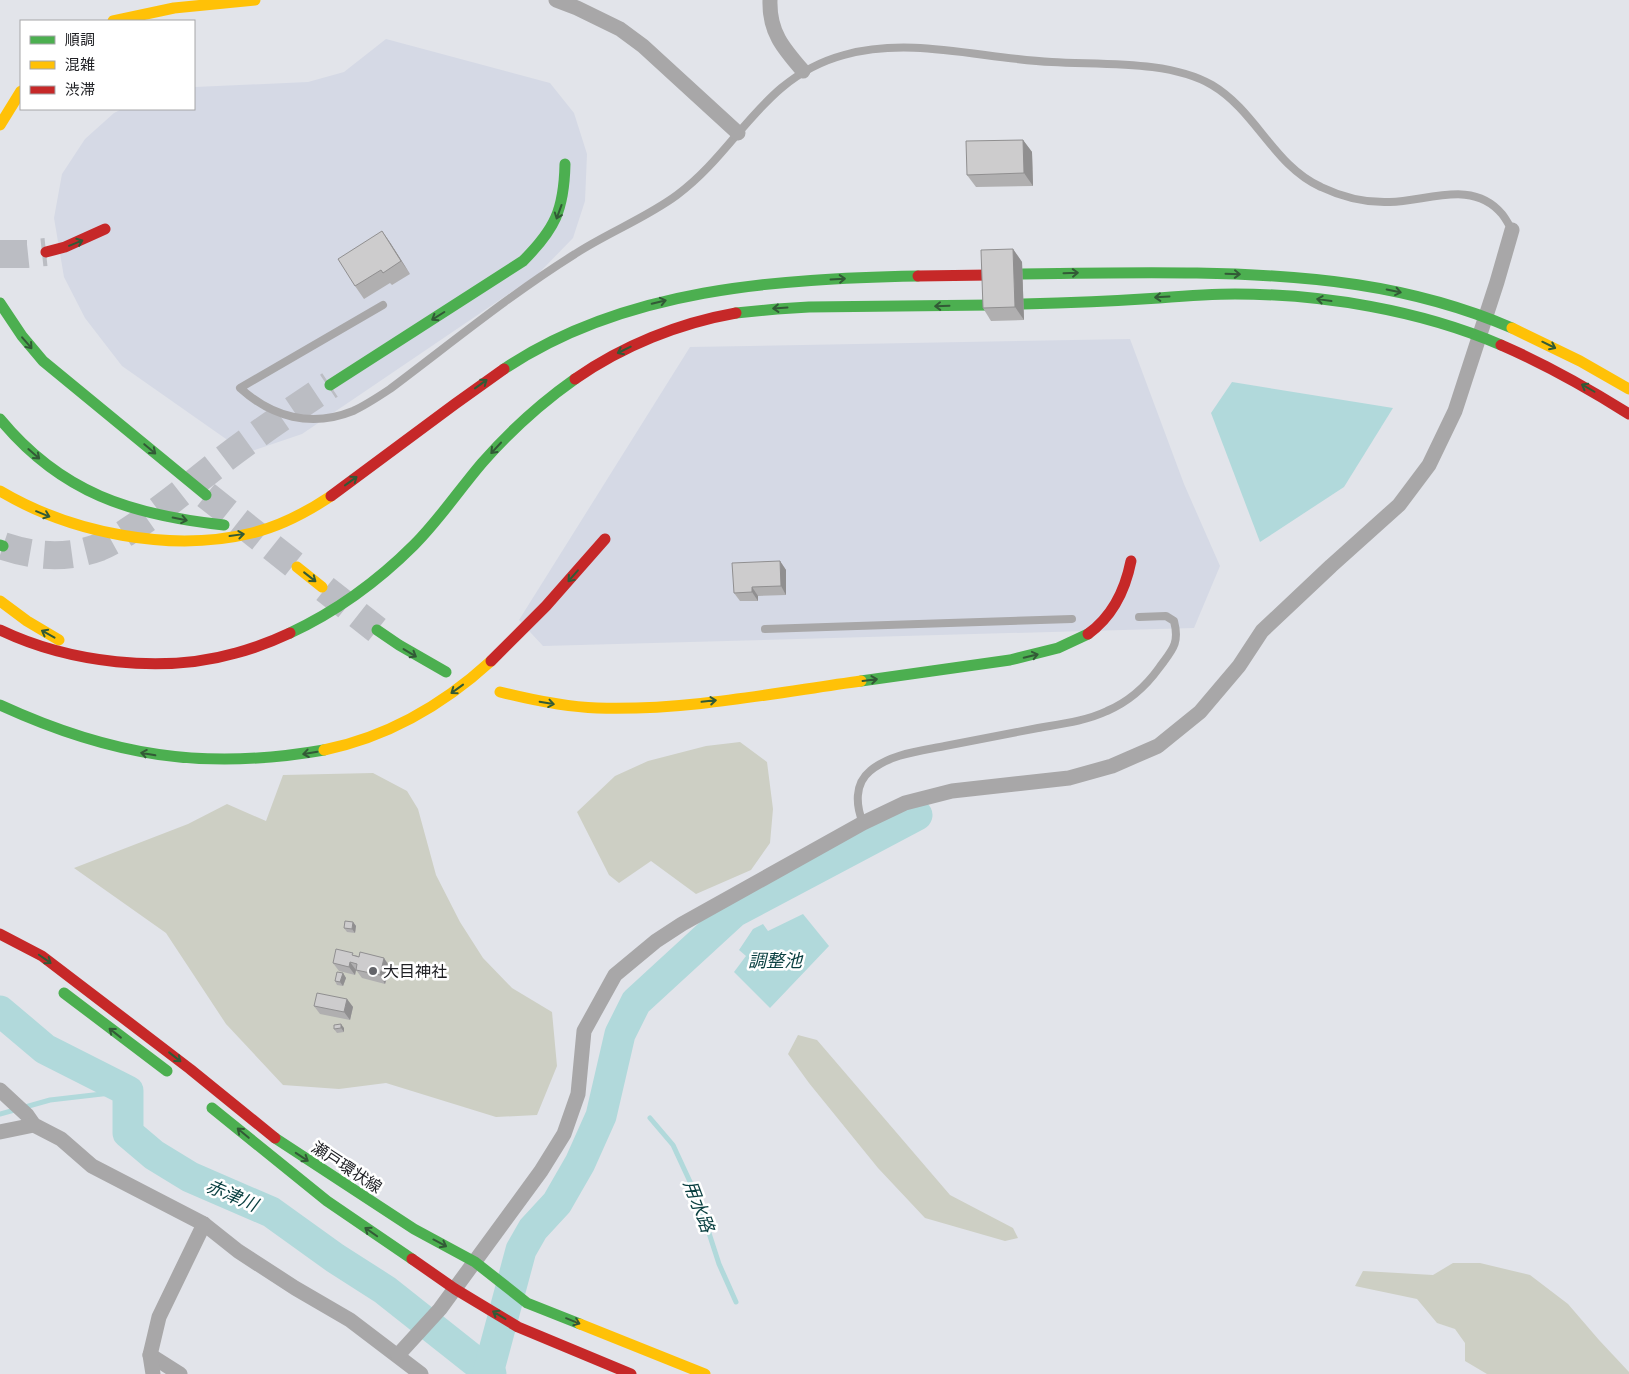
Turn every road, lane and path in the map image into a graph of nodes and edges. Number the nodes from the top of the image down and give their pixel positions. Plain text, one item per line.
1 (255, 0) edge
2 (556, 0) edge
3 (770, 0) edge
4 (119, 20) edge
5 (803, 71) junction
6 (20, 81) edge
7 (20, 92) edge
8 (1, 101) edge
9 (0, 125) edge
10 (738, 132) junction
11 (565, 164) dead end
12 (105, 229) dead end
13 (1512, 230) joint
14 (46, 252) tunnel mouth
15 (1022, 274) dead end
16 (990, 275) edge
17 (0, 303) edge
18 (1023, 304) dead end
19 (383, 305) dead end
20 (991, 305) edge
21 (330, 385) tunnel mouth
22 (1629, 390) edge
23 (1629, 414) edge
24 (0, 419) edge
25 (0, 491) edge
26 (206, 495) tunnel mouth
27 (311, 508) junction
28 (605, 539) dead end
29 (1131, 561) dead end
30 (297, 567) tunnel mouth
31 (322, 586) tunnel mouth
32 (0, 601) edge
33 (1139, 617) dead end
34 (1072, 619) dead end
35 (765, 629) dead end
36 (0, 630) edge
37 (377, 630) tunnel mouth
38 (126, 663) junction
39 (446, 672) dead end
40 (500, 692) dead end
41 (0, 705) edge
42 (863, 823) junction
43 (1, 935) edge
44 (25, 960) dead end
45 (52, 983) dead end
46 (179, 1079) dead end
47 (3, 1093) edge
48 (202, 1098) dead end
49 (30, 1120) junction
50 (0, 1132) edge
51 (204, 1224) junction
52 (475, 1262) junction
53 (455, 1289) junction
54 (150, 1355) junction
55 (398, 1355) junction
56 (153, 1374) edge
57 (180, 1374) edge
58 (422, 1374) edge
59 (632, 1374) edge
60 (705, 1374) edge

1 - 4 main road
2 - 10 street
3 - 5 street
5 - 10 lane
5 - 13 lane
6 - 8 main road
7 - 9 main road
10 - 19 lane
11 -> 21 main road
14 -> 12 main road
13 - 42 street
15 -> 22 main road
27 -> 16 main road
17 -> 26 main road
23 -> 18 main road
20 -> 38 main road
24 -> 27 main road
25 -> 27 main road
28 -> 41 main road
40 -> 29 main road
30 -> 31 main road
38 -> 32 main road
33 - 42 lane
34 - 35 lane
36 - 38 main road
37 -> 39 main road
42 - 52 street
43 - 44 main road, 瀬戸環状線
43 -> 52 main road, 瀬戸環状線
46 -> 45 main road
47 - 49 street
53 -> 48 main road
49 - 50 street
49 - 51 street
51 - 54 street
51 - 55 street
52 - 53 street
52 -> 60 main road, 瀬戸環状線
53 - 55 street
59 -> 53 main road
54 - 56 street
54 - 57 street
55 - 58 street

